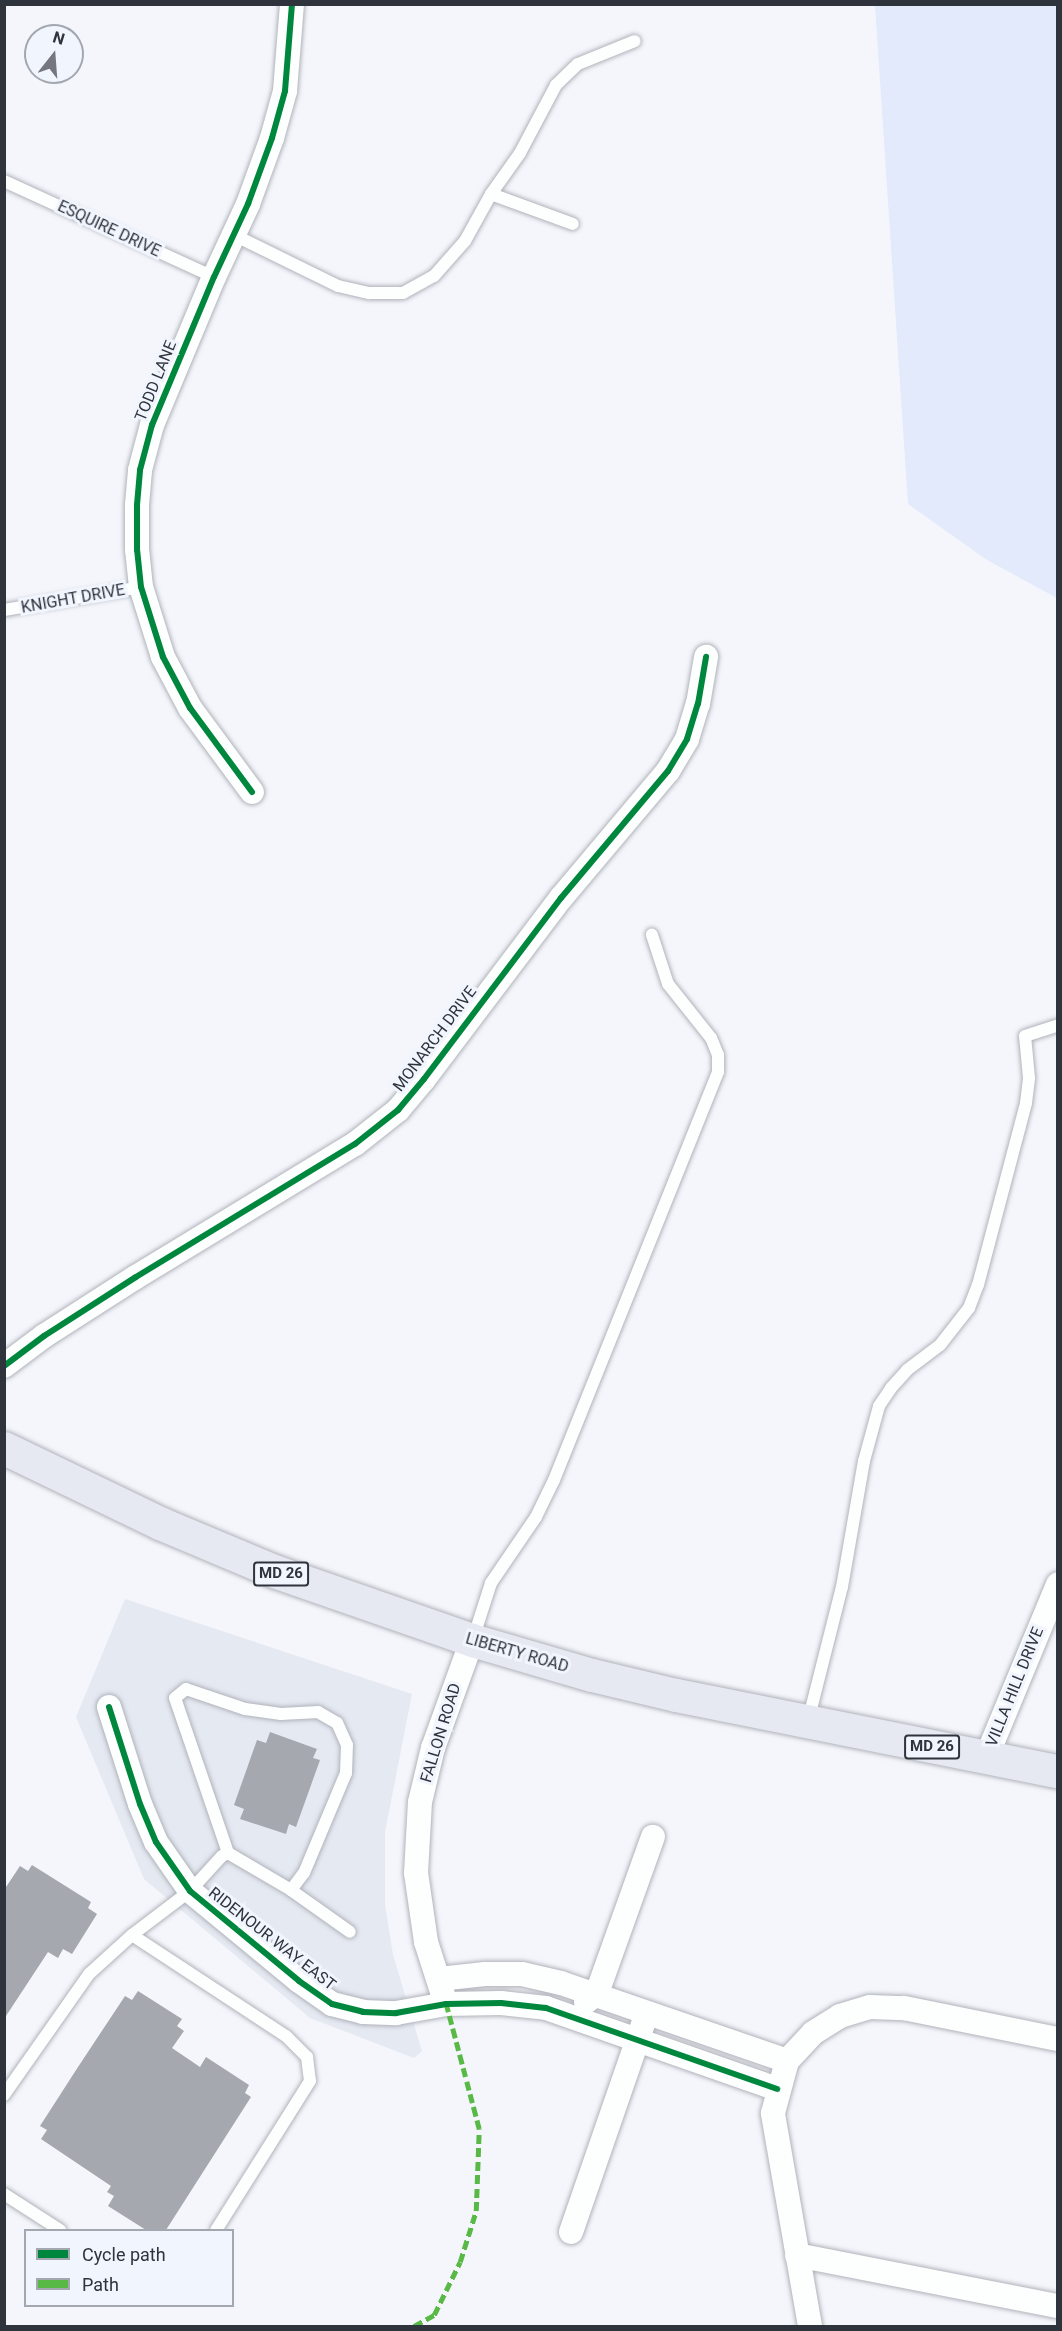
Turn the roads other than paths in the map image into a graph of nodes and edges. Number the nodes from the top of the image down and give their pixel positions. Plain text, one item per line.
1 (292, 4) edge
2 (635, 41) dead end
3 (4, 181) edge
4 (491, 194) junction
5 (573, 224) dead end
6 (234, 235) junction
7 (214, 277) junction
8 (141, 587) junction
9 (4, 610) edge
10 (706, 657) dead end
11 (252, 792) dead end
12 (652, 935) dead end
13 (1058, 1025) edge
14 (4, 1366) edge
15 (4, 1448) edge
16 (1058, 1584) edge
17 (472, 1640) junction
18 (109, 1707) dead end
19 (807, 1722) junction
20 (986, 1758) junction
21 (1058, 1772) edge
22 (653, 1837) dead end
23 (228, 1853) junction
24 (291, 1890) junction
25 (190, 1891) junction
26 (350, 1932) dead end
27 (132, 1935) junction
28 (439, 1978) junction
29 (597, 1993) junction
30 (446, 2004) junction
31 (647, 2014) junction
32 (570, 2016) junction
33 (637, 2039) junction
34 (1058, 2039) edge
35 (787, 2061) junction
36 (777, 2089) junction
37 (4, 2096) edge
38 (4, 2194) edge
39 (58, 2229) edge
40 (217, 2229) edge
41 (571, 2232) dead end
42 (797, 2255) junction
43 (1058, 2306) edge
44 (810, 2326) edge

1 - 6 street, TODD LANE
2 - 4 lane
3 - 7 lane, ESQUIRE DRIVE
4 - 5 lane
4 - 6 lane
6 - 7 street, TODD LANE
7 - 8 street, TODD LANE
8 - 9 lane, KNIGHT DRIVE
8 - 11 street, TODD LANE
10 - 14 street, MONARCH DRIVE
12 - 17 lane
13 - 19 lane
15 - 17 main road, LIBERTY ROAD / MD 26
16 - 20 street, VILLA HILL DRIVE
17 - 19 main road, LIBERTY ROAD / MD 26
17 - 28 street, FALLON ROAD
18 - 25 street, RIDENOUR WAY EAST
19 - 20 main road, LIBERTY ROAD / MD 26
20 - 21 main road, LIBERTY ROAD / MD 26
22 - 29 street
23 - 24 lane
23 - 24 lane
23 - 25 lane
24 - 26 lane
25 - 27 lane
25 - 30 street, RIDENOUR WAY EAST
27 - 37 lane
27 - 40 lane
28 - 29 street
28 - 30 street, FALLON ROAD
29 - 31 street
29 - 32 street
30 - 32 street, RIDENOUR WAY EAST
31 - 33 street
31 - 35 street
32 - 33 street, RIDENOUR WAY EAST
33 - 36 street, RIDENOUR WAY EAST
33 - 41 street
34 - 35 street
35 - 36 street
36 - 42 street
38 - 39 lane
42 - 43 street
42 - 44 street

